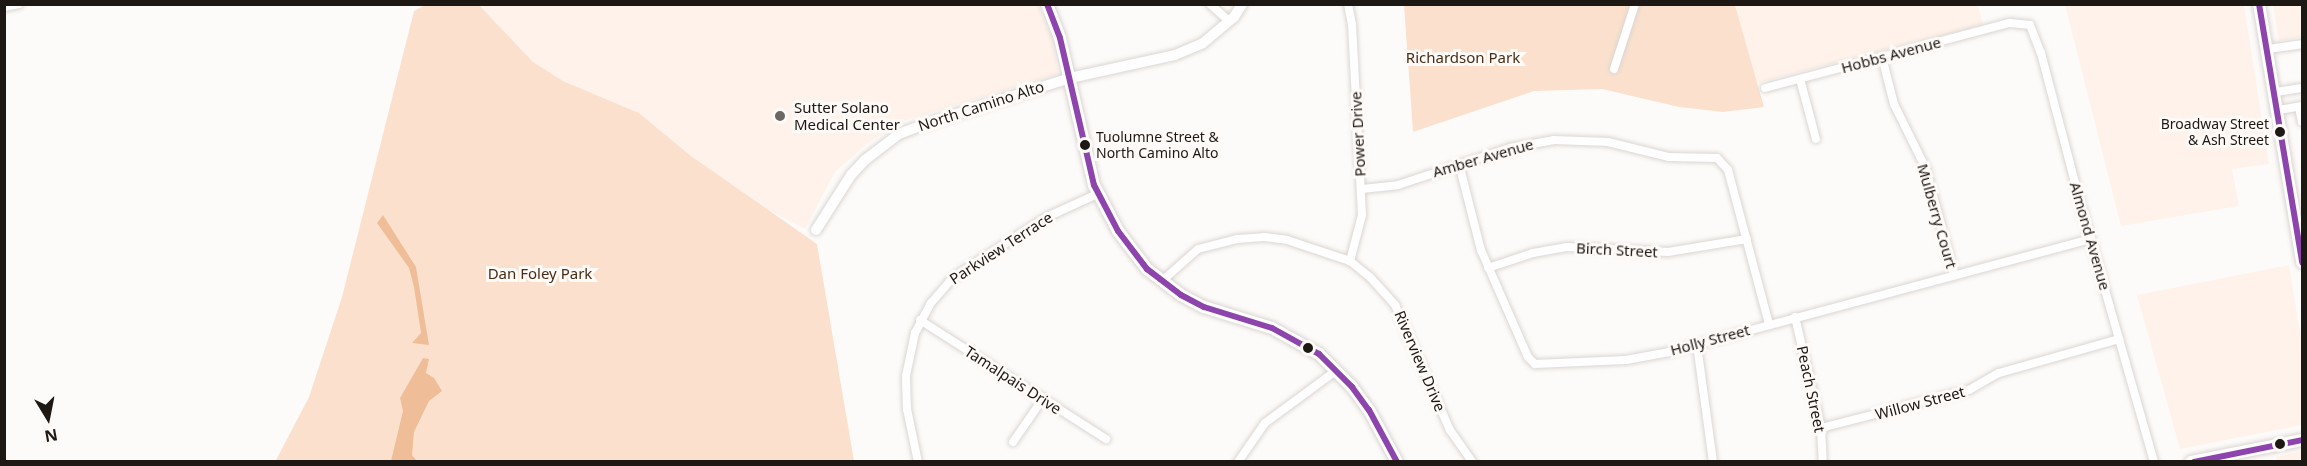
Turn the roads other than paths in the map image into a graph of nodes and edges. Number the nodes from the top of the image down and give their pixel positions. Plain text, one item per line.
1 (19, 4) edge
2 (1047, 4) edge
3 (1210, 4) edge
4 (1242, 4) edge
5 (1348, 4) edge
6 (1635, 4) edge
7 (2259, 4) edge
8 (4, 7) edge
9 (1229, 21) junction
10 (2017, 23) joint
11 (2302, 44) edge
12 (2268, 49) junction
13 (1882, 57) junction
14 (1614, 69) dead end
15 (1070, 78) junction
16 (1800, 79) junction
17 (1764, 88) dead end
18 (2302, 88) edge
19 (2276, 92) junction
20 (2301, 106) edge
21 (2279, 110) junction
22 (2302, 122) edge
23 (1816, 139) dead end
24 (1460, 164) junction
25 (1362, 189) junction
26 (1097, 194) junction
27 (816, 230) dead end
28 (2091, 239) junction
29 (1747, 240) junction
30 (1350, 261) junction
31 (2302, 262) edge
32 (1488, 268) junction
33 (1954, 275) junction
34 (1162, 280) junction
35 (1795, 317) junction
36 (920, 320) junction
37 (1769, 324) junction
38 (2119, 339) junction
39 (1697, 345) junction
40 (1337, 370) junction
41 (1042, 400) junction
42 (1821, 428) junction
43 (1106, 439) dead end
44 (2302, 440) edge
45 (1013, 442) dead end
46 (2226, 458) edge
47 (918, 462) edge
48 (1238, 462) edge
49 (1397, 462) edge
50 (1472, 462) edge
51 (1713, 462) edge
52 (1823, 462) edge
53 (2154, 462) edge
54 (2191, 462) edge

1 - 8 street
2 - 15 main road
3 - 9 street
4 - 9 street, North Camino Alto
5 - 25 street, Power Drive
6 - 14 street
7 - 12 main road
9 - 15 street, North Camino Alto
10 - 13 street, Hobbs Avenue
10 - 28 street, Almond Avenue
11 - 12 street
12 - 19 main road
13 - 16 street, Hobbs Avenue
13 - 33 street, Mulberry Court
15 - 26 main road
15 - 27 street, North Camino Alto
16 - 17 street, Hobbs Avenue
16 - 23 street
18 - 19 street
19 - 21 main road
20 - 21 street
20 - 22 street
21 - 31 main road
24 - 25 street, Amber Avenue
24 - 29 street, Amber Avenue
24 - 32 street, Holly Street
25 - 30 street, Power Drive
26 - 34 main road
26 - 36 street, Parkview Terrace
28 - 33 street, Holly Street
28 - 38 street, Almond Avenue
29 - 32 street, Birch Street
29 - 37 street, Amber Avenue
30 - 34 street, Riverview Drive
30 - 50 street, Riverview Drive
32 - 39 street, Holly Street
33 - 35 street, Holly Street
34 - 40 main road
35 - 37 street, Holly Street
35 - 42 street, Peach Street
36 - 41 street, Tamalpais Drive
36 - 47 street, Parkview Terrace
37 - 39 street, Holly Street
38 - 42 street, Willow Street
38 - 53 street, Almond Avenue
39 - 51 street
40 - 48 street
40 - 49 main road
41 - 43 street, Tamalpais Drive
41 - 45 street
42 - 52 street, Peach Street
44 - 46 main road
46 - 54 main road

